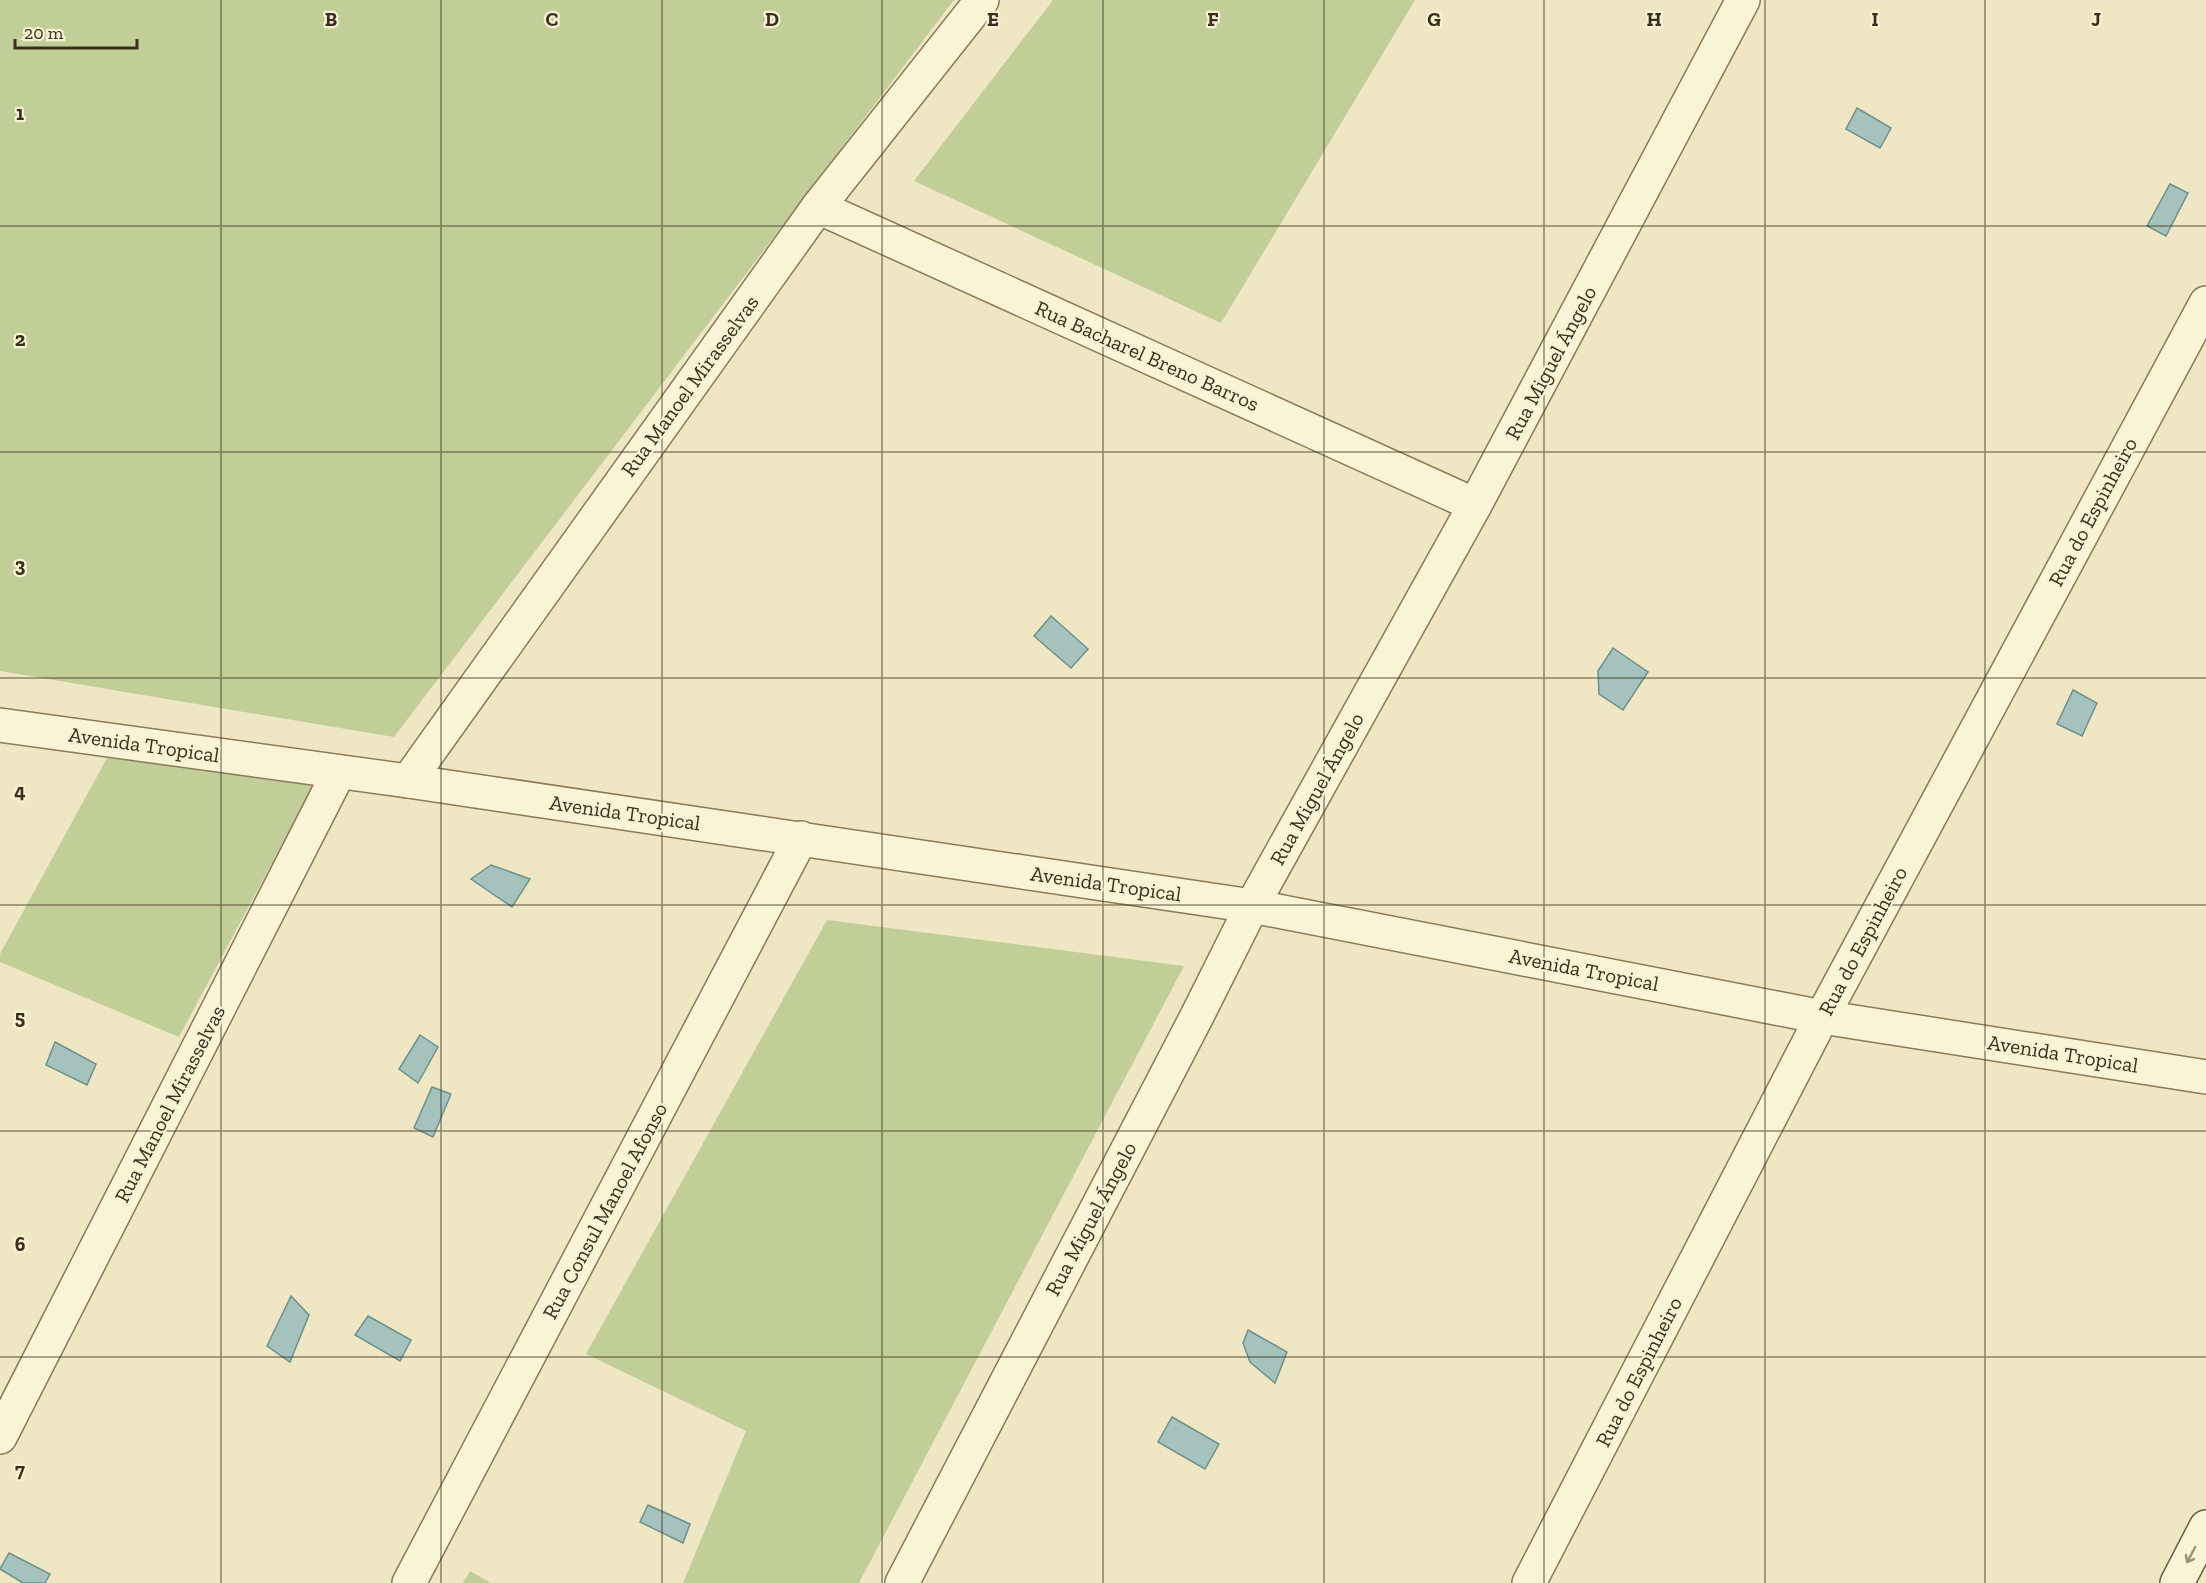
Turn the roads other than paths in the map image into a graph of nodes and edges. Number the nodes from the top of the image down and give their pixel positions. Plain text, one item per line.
1 (982, 0) edge
2 (1743, 0) edge
3 (818, 207) junction
4 (2206, 303) edge
5 (1475, 505) junction
6 (0, 725) edge
7 (339, 772) junction
8 (408, 781) junction
9 (801, 838) junction
10 (1252, 906) junction
11 (1822, 1017) junction
12 (2206, 1077) edge
13 (0, 1437) edge
14 (2206, 1527) edge
15 (409, 1583) edge
16 (902, 1583) edge
17 (1529, 1583) edge
18 (2177, 1583) edge

1 - 3 street, Rua Manoel Mirasselvas
2 - 5 street, Rua Miguel Ángelo
3 - 5 street, Rua Bacharel Breno Barros
3 - 8 street, Rua Manoel Mirasselvas
4 - 11 street, Rua do Espinheiro
5 - 10 street, Rua Miguel Ángelo
6 - 7 street, Avenida Tropical
7 - 8 street, Avenida Tropical
7 - 13 street, Rua Manoel Mirasselvas
8 - 9 street, Avenida Tropical
9 - 10 street, Avenida Tropical
9 - 15 street, Rua Consul Manoel Afonso
10 - 11 street, Avenida Tropical
10 - 16 street, Rua Miguel Ángelo
11 - 12 street, Avenida Tropical
11 - 17 street, Rua do Espinheiro
14 -> 18 street

